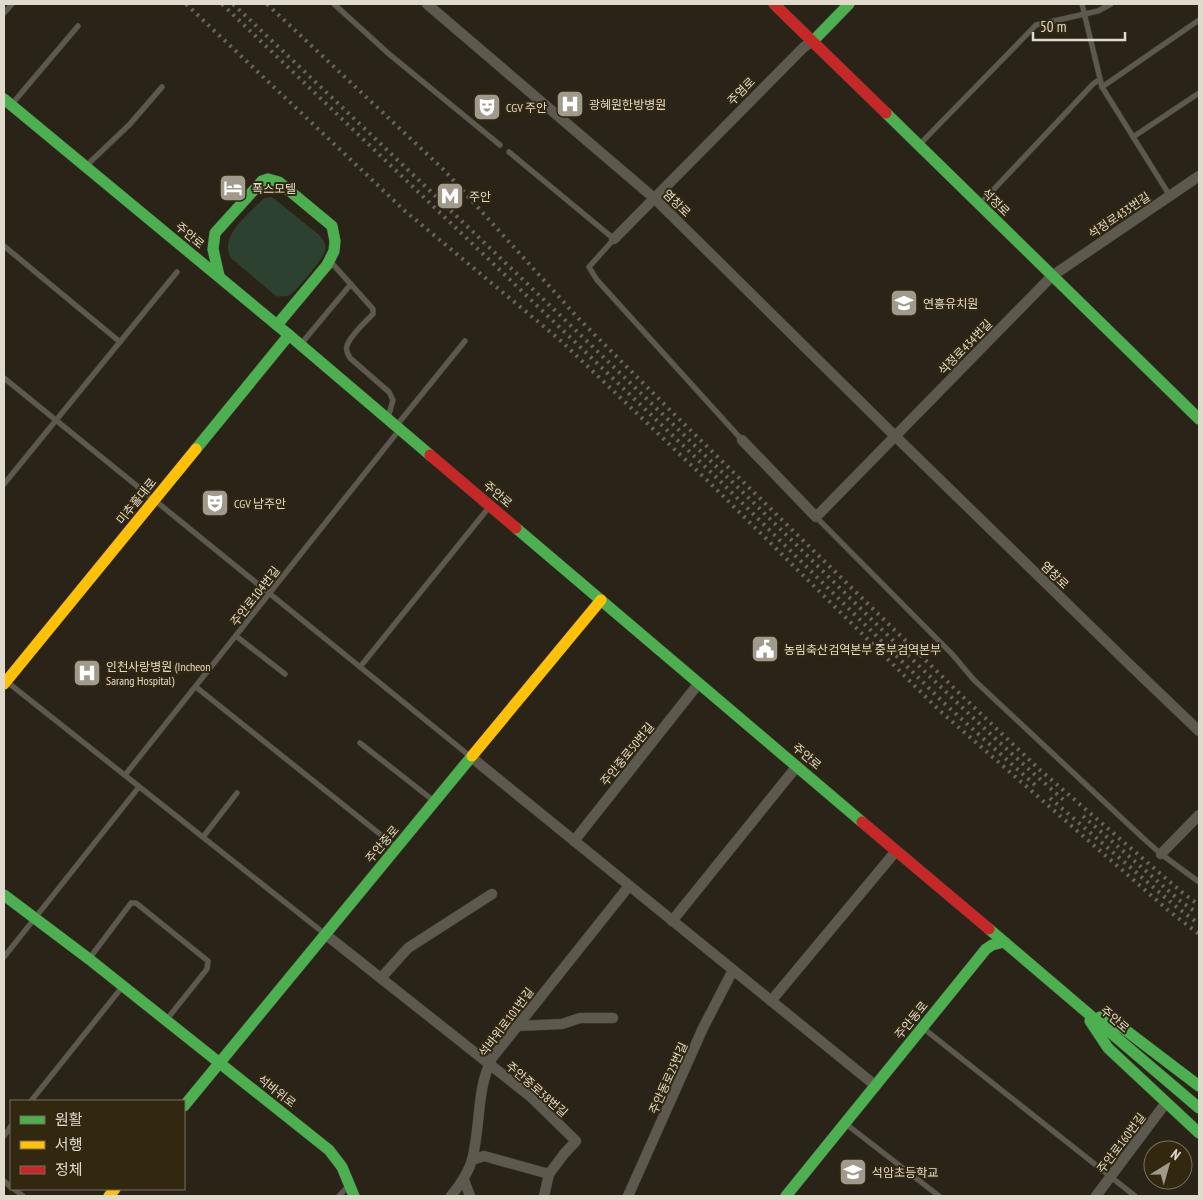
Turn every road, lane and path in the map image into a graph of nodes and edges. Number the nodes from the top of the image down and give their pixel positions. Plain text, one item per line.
1 (12, 4) edge
2 (334, 4) edge
3 (427, 4) edge
4 (774, 4) edge
5 (849, 4) edge
6 (1082, 4) edge
7 (1111, 4) edge
8 (4, 13) edge
9 (1084, 13) junction
10 (1199, 20) edge
11 (78, 26) dead end
12 (813, 41) junction
13 (1099, 80) junction
14 (162, 87) dead end
15 (1102, 87) junction
16 (1199, 93) edge
17 (8, 102) edge
18 (1133, 137) junction
19 (500, 145) dead end
20 (918, 145) junction
21 (509, 152) dead end
22 (86, 166) junction
23 (1199, 176) edge
24 (1170, 196) junction
25 (654, 198) junction
26 (980, 205) junction
27 (614, 239) junction
28 (4, 246) edge
29 (330, 261) junction
30 (177, 272) dead end
31 (219, 276) junction
32 (1052, 276) junction
33 (350, 284) junction
34 (277, 325) junction
35 (290, 335) junction
36 (465, 341) dead end
37 (120, 342) junction
38 (301, 345) junction
39 (4, 378) edge
40 (56, 420) junction
41 (1199, 420) edge
42 (395, 425) junction
43 (895, 436) junction
44 (742, 440) joint
45 (4, 484) edge
46 (154, 500) junction
47 (490, 506) junction
48 (816, 517) junction
49 (269, 594) junction
50 (601, 600) junction
51 (236, 636) junction
52 (360, 667) junction
53 (285, 674) dead end
54 (5, 682) edge
55 (699, 683) junction
56 (196, 687) junction
57 (1199, 731) edge
58 (360, 743) dead end
59 (471, 758) junction
60 (796, 766) junction
61 (125, 775) junction
62 (139, 786) junction
63 (237, 792) dead end
64 (434, 802) junction
65 (1199, 814) edge
66 (203, 837) junction
67 (574, 841) junction
68 (396, 848) junction
69 (896, 851) junction
70 (1161, 854) junction
71 (1199, 882) edge
72 (630, 886) junction
73 (492, 894) dead end
74 (4, 895) edge
75 (35, 918) junction
76 (672, 921) junction
77 (984, 925) junction
78 (325, 934) junction
79 (1004, 942) junction
80 (986, 949) junction
81 (4, 957) edge
82 (89, 959) junction
83 (733, 970) junction
84 (381, 978) junction
85 (123, 986) junction
86 (771, 1001) junction
87 (1081, 1008) junction
88 (613, 1018) dead end
89 (166, 1020) junction
90 (517, 1026) junction
91 (923, 1028) junction
92 (219, 1063) junction
93 (489, 1064) junction
94 (876, 1086) junction
95 (1199, 1086) edge
96 (32, 1100) edge
97 (1165, 1104) junction
98 (185, 1105) edge
99 (1199, 1108) edge
100 (845, 1123) junction
101 (1199, 1133) edge
102 (472, 1160) junction
103 (549, 1174) junction
104 (1110, 1178) junction
105 (464, 1180) junction
106 (349, 1184) junction
107 (339, 1196) edge
108 (354, 1196) edge
109 (451, 1196) edge
110 (470, 1196) edge
111 (544, 1196) edge
112 (628, 1196) edge
113 (786, 1196) edge
114 (939, 1196) edge
115 (1096, 1196) edge
116 (1135, 1196) edge

1 - 8 lane
2 - 19 lane
3 - 25 street, 염창로
4 - 12 main road, 석정로
5 - 12 main road, 주염로
6 - 9 lane
7 - 9 lane
9 - 13 lane
9 - 20 lane
10 - 15 lane
11 - 17 lane, 주안로
12 - 20 main road, 석정로
12 - 25 street, 주염로
13 - 15 lane
13 - 26 lane
14 - 22 lane
15 - 18 lane
16 - 18 lane
17 - 22 main road, 주안로
18 - 24 lane
20 - 26 main road, 석정로
21 - 27 lane
22 - 31 main road, 주안로
23 - 24 street, 석정로433번길
24 - 32 street, 석정로433번길
25 - 27 street, 주염로
25 - 43 street, 염창로
26 - 32 main road, 석정로
27 - 44 lane
28 - 37 lane
29 - 31 main road
29 - 33 lane
29 - 34 main road
30 - 37 lane
31 - 34 main road, 주안로
32 - 41 main road, 석정로
32 - 43 street, 석정로434번길
33 - 38 lane
33 - 42 lane
34 - 35 main road, 주안로
35 - 38 main road, 주안로
35 - 46 main road, 미추홀대로
36 - 42 lane
37 - 40 lane
38 - 42 main road, 주안로
39 - 40 lane
40 - 45 lane
40 - 46 lane
42 - 47 main road, 주안로
42 - 49 lane, 주안로104번길
43 - 48 street
43 - 57 street, 염창로
44 - 48 street
46 - 49 lane
46 - 54 main road, 미추홀대로
47 - 50 main road, 주안로
47 - 52 lane
48 - 70 lane
49 - 51 lane, 주안로104번길
49 - 52 lane
50 - 55 main road, 주안로
50 - 59 main road, 주안중로
51 - 53 lane
51 - 56 lane, 주안로104번길
52 - 59 lane
54 - 61 lane
55 - 60 main road, 주안로
55 - 67 street, 주안중로50번길
56 - 61 lane, 주안로104번길
56 - 68 lane
58 - 64 lane
59 - 64 main road, 주안중로
59 - 67 street
60 - 69 main road, 주안로
60 - 76 street
61 - 62 lane
62 - 66 lane
62 - 75 lane
63 - 66 lane
64 - 68 main road, 주안중로
65 - 70 street
66 - 78 lane
67 - 72 street
68 - 78 main road, 주안중로
69 - 77 main road, 주안로
69 - 86 street
70 - 71 lane
72 - 76 street
72 - 90 street, 석바위로101번길
73 - 84 street
74 - 75 main road, 석바위로
75 - 81 lane
75 - 82 main road, 석바위로
76 - 83 street
77 - 79 main road, 주안로
77 - 80 main road
78 - 84 street, 주안중로38번길
78 - 92 main road, 주안중로
79 - 80 main road
79 - 87 main road, 주안로
80 - 91 main road, 주안동로
82 - 85 main road, 석바위로
82 - 89 lane
83 - 86 street
83 - 112 street, 주안동로25번길
84 - 93 street, 주안중로38번길
85 - 89 main road, 석바위로
85 - 96 lane
86 - 94 street
87 - 95 main road
87 - 97 main road
87 - 99 main road, 주안로
88 - 90 street
89 - 92 main road, 석바위로
90 - 93 street, 석바위로101번길
91 - 94 main road, 주안동로
91 - 104 lane
92 - 98 main road, 주안중로
92 - 106 main road, 석바위로
93 - 102 street, 석바위로101번길
93 - 103 street, 주안중로38번길
94 - 100 main road, 주안동로
97 - 101 main road
97 - 104 street, 주안로160번길
100 - 113 main road, 주안동로
100 - 114 lane
102 - 103 street
102 - 105 street, 석바위로101번길
103 - 111 street, 주안중로38번길
104 - 115 street, 주안로160번길
104 - 116 lane
105 - 109 street, 석바위로101번길
105 - 110 street
106 - 107 lane
106 - 108 main road, 석바위로

